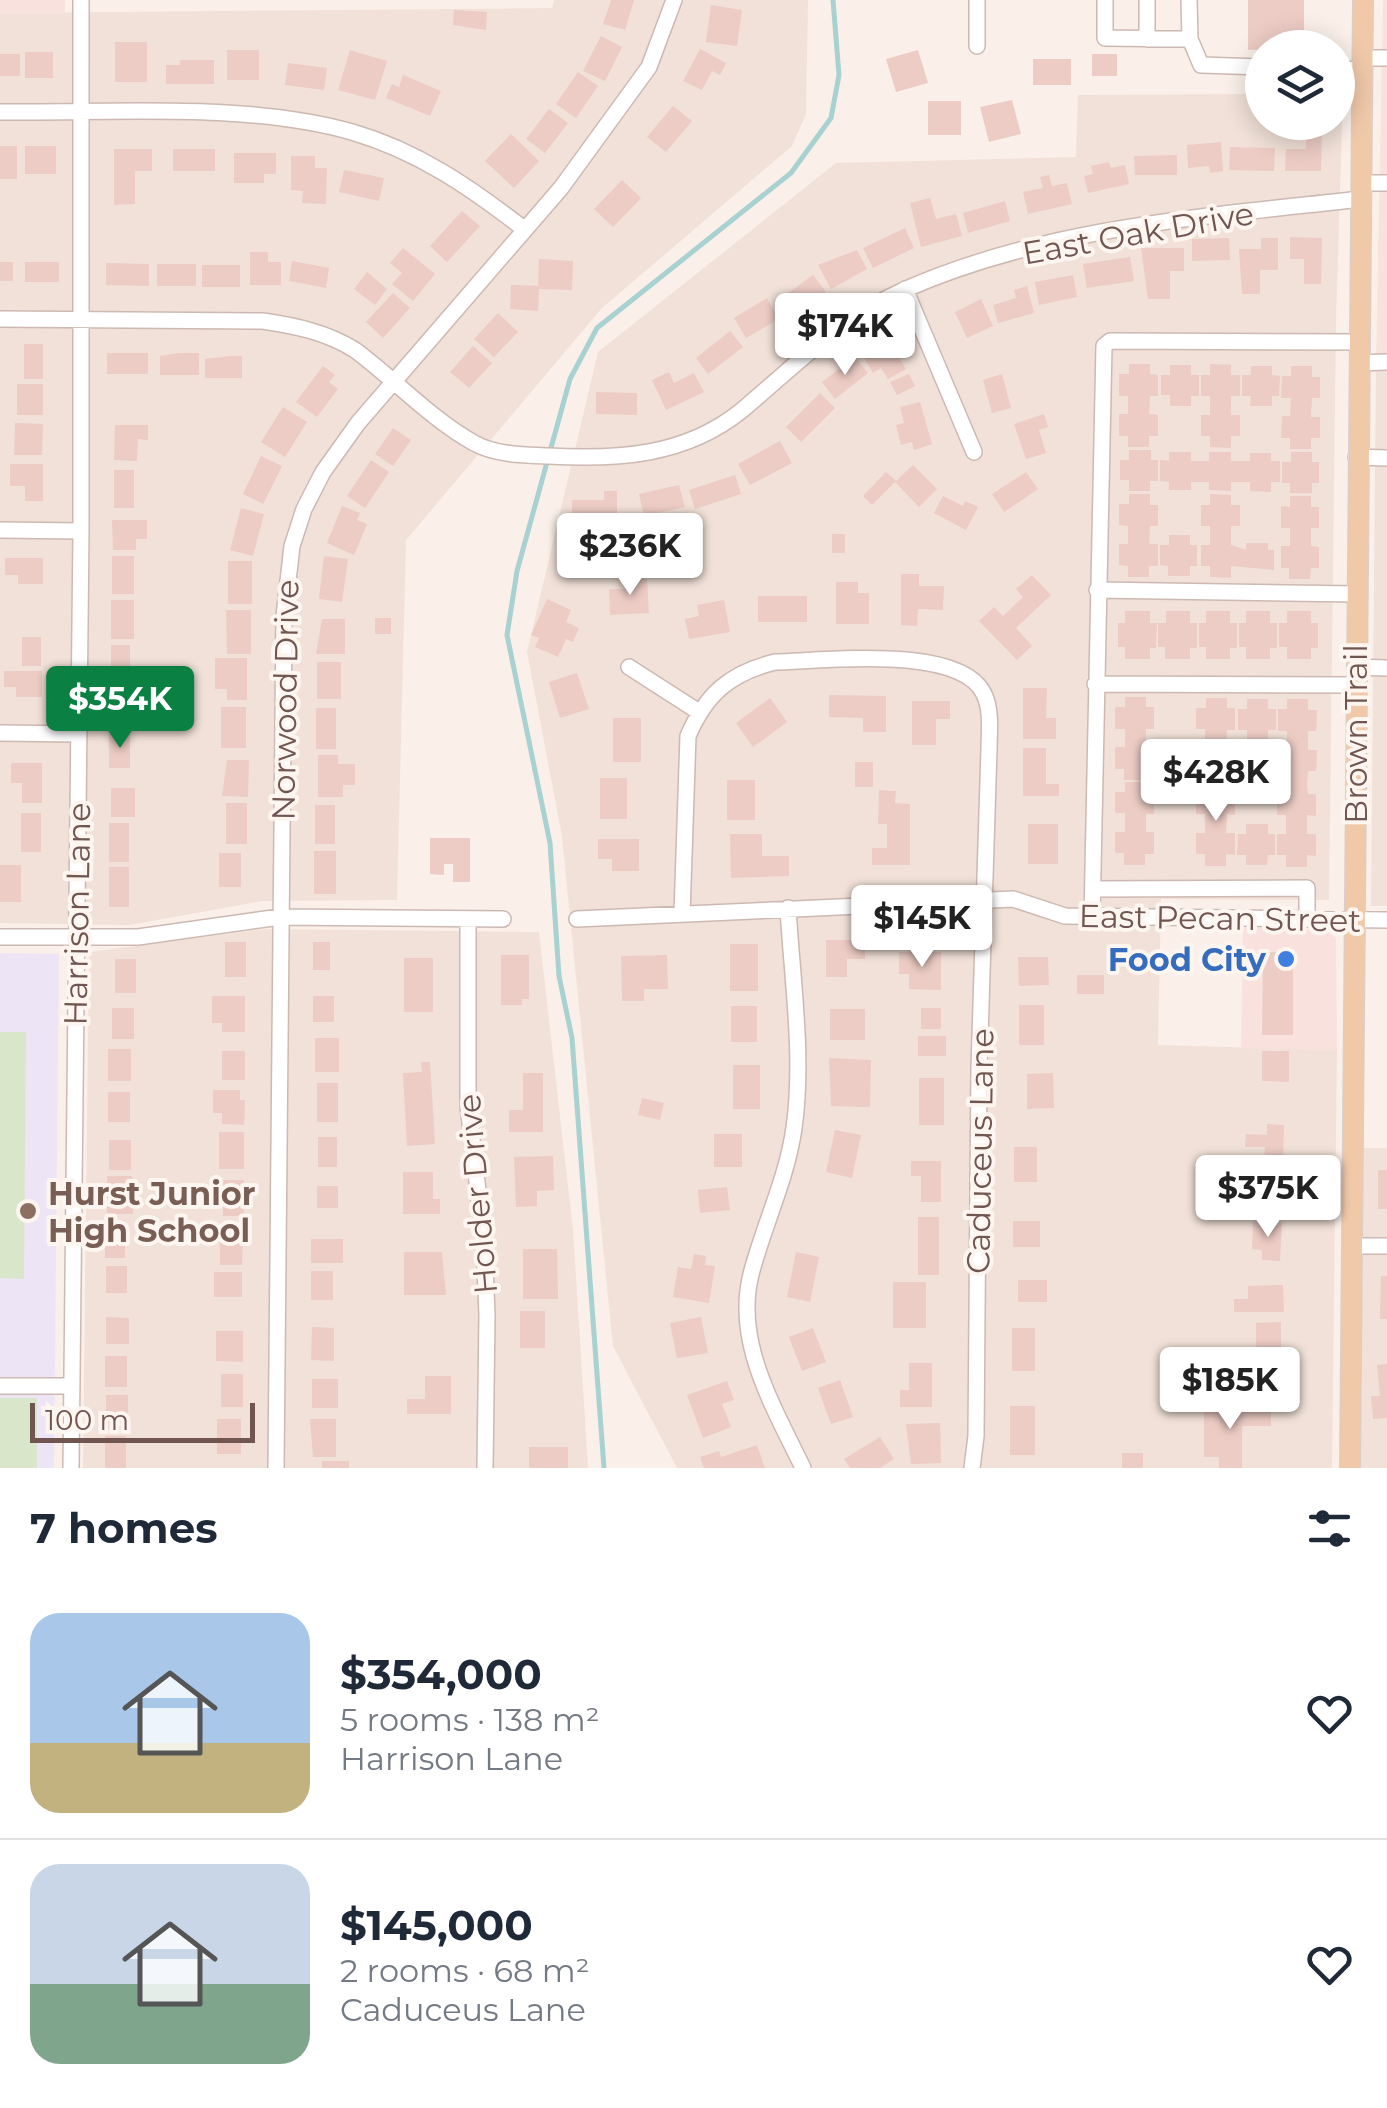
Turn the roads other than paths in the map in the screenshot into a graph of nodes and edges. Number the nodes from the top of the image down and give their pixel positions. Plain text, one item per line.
1 (80, 0) edge
2 (674, 0) edge
3 (977, 0) edge
4 (1105, 0) edge
5 (1147, 0) edge
6 (1189, 0) edge
7 (1363, 0) edge
8 (1147, 38) junction
9 (1190, 38) junction
10 (977, 46) dead end
11 (1387, 58) edge
12 (1362, 64) junction
13 (1245, 65) edge
14 (1355, 65) edge
15 (0, 112) edge
16 (79, 113) junction
17 (1387, 183) edge
18 (1361, 190) junction
19 (524, 229) junction
20 (905, 290) junction
21 (0, 319) edge
22 (80, 319) junction
23 (1358, 352) junction
24 (1387, 362) edge
25 (396, 380) junction
26 (974, 452) dead end
27 (1356, 457) junction
28 (1387, 458) edge
29 (0, 530) edge
30 (81, 531) junction
31 (1097, 590) junction
32 (1356, 594) junction
33 (629, 668) dead end
34 (1387, 668) edge
35 (1355, 676) junction
36 (1096, 684) junction
37 (699, 712) junction
38 (0, 733) edge
39 (79, 734) junction
40 (1093, 889) junction
41 (988, 899) junction
42 (788, 908) junction
43 (682, 914) junction
44 (280, 917) junction
45 (1092, 917) junction
46 (577, 918) dead end
47 (468, 919) junction
48 (503, 919) dead end
49 (1307, 919) junction
50 (1354, 920) junction
51 (1387, 920) edge
52 (0, 938) edge
53 (76, 939) junction
54 (1350, 1246) junction
55 (1387, 1246) edge
56 (0, 1386) edge
57 (72, 1386) junction
58 (71, 1468) edge
59 (276, 1468) edge
60 (485, 1468) edge
61 (803, 1468) edge
62 (972, 1468) edge
63 (1350, 1468) edge

1 - 16 street, Harrison Lane
2 - 19 street, Norwood Drive
3 - 10 street
4 - 8 street
5 - 8 street
6 - 9 street
7 - 12 main road, Brown Trail
8 - 9 street
9 - 13 street
11 - 12 street
12 - 14 street
12 - 18 main road, Brown Trail
15 - 16 street
16 - 19 street
16 - 22 street, Harrison Lane
17 - 18 street, East Oak Drive
18 - 20 street, East Oak Drive
18 - 23 main road, Brown Trail
19 - 25 street, Norwood Drive
20 - 25 street, East Oak Drive
20 - 26 street
21 - 22 street, East Oak Drive
22 - 25 street, East Oak Drive
22 - 30 street, Harrison Lane
23 - 24 street
23 - 27 main road, Brown Trail
23 - 31 street
25 - 44 street, Norwood Drive
27 - 28 street
27 - 32 main road, Brown Trail
29 - 30 street
30 - 39 street, Harrison Lane
31 - 32 street
31 - 36 street
32 - 35 main road, Brown Trail
33 - 37 street
34 - 35 street
35 - 36 street
35 - 50 main road, Brown Trail
36 - 40 street
37 - 41 street, Caduceus Lane
37 - 43 street, Caduceus Lane
38 - 39 street
39 - 53 street, Harrison Lane
40 - 45 street
40 - 49 street
41 - 42 street, East Pecan Street
41 - 45 street, East Pecan Street
41 - 62 street, Caduceus Lane
42 - 43 street, East Pecan Street
42 - 61 street
43 - 46 street, East Pecan Street
44 - 47 street
44 - 53 street
44 - 59 street, Norwood Drive
45 - 49 street, East Pecan Street
47 - 48 street
47 - 60 street, Holder Drive
49 - 50 street, East Pecan Street
50 - 51 street, East Pecan Street
50 - 54 main road, Brown Trail
52 - 53 street
53 - 57 street, Harrison Lane
54 - 55 street
54 - 63 main road, Brown Trail
56 - 57 street
57 - 58 street, Harrison Lane

